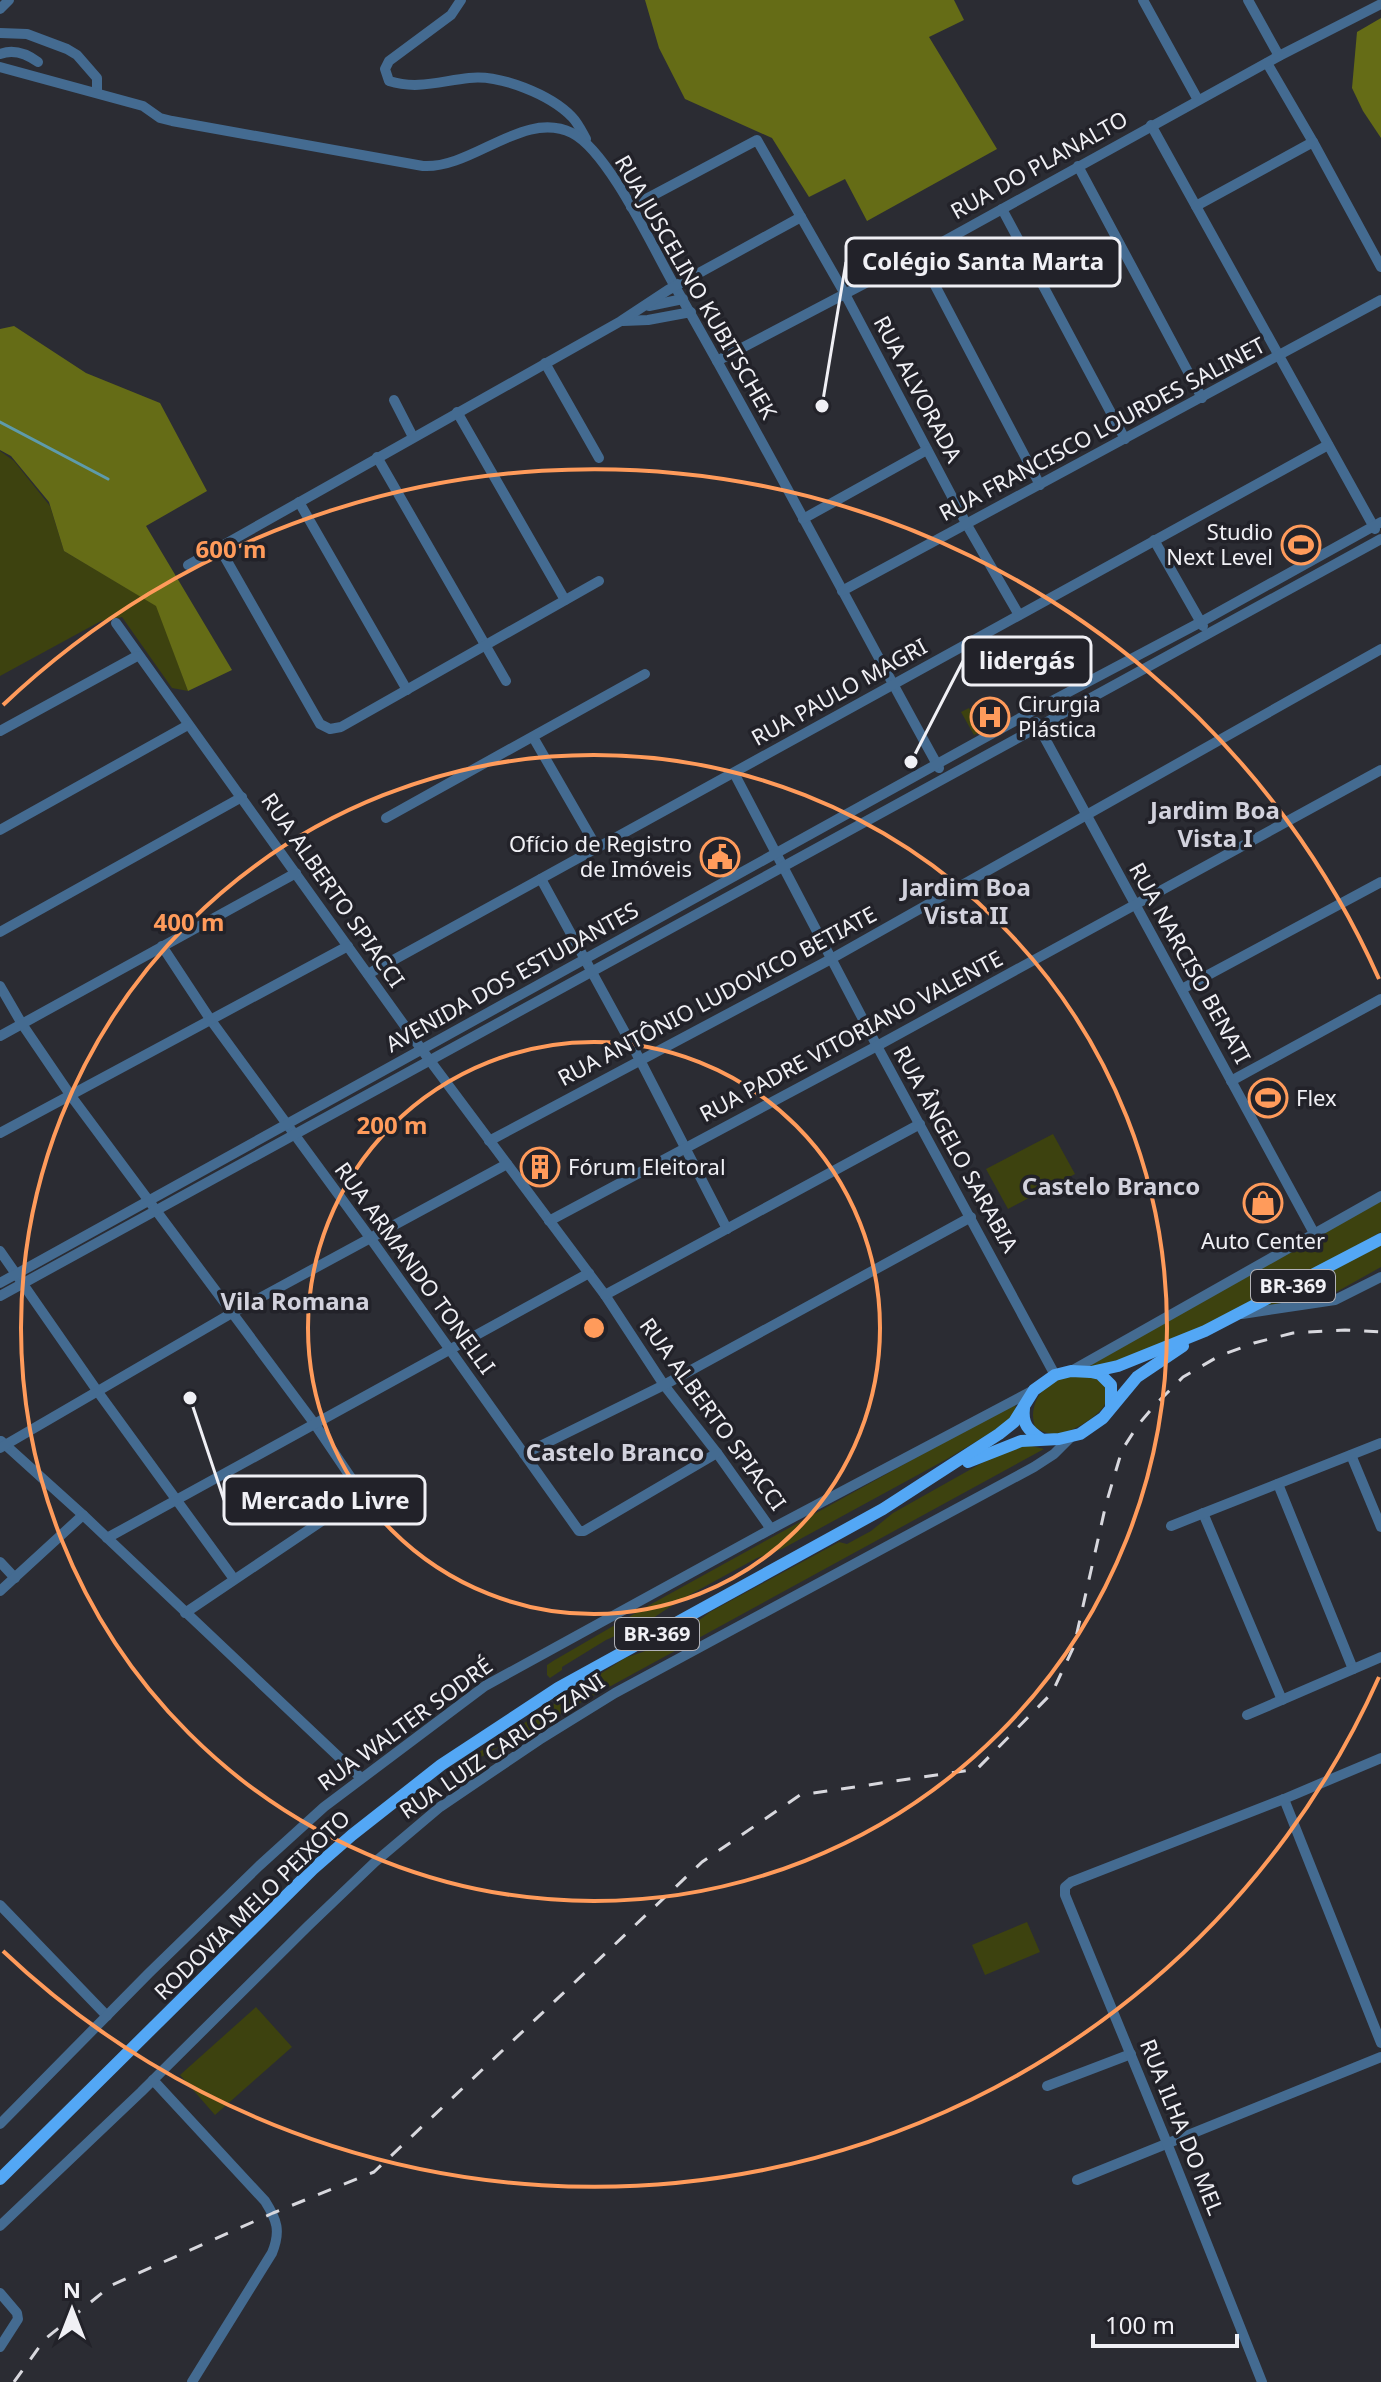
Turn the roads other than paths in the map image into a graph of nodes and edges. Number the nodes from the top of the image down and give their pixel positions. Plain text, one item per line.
1 (9, 0) edge
2 (461, 0) edge
3 (1143, 0) edge
4 (1248, 0) edge
5 (1361, 0) edge
6 (1381, 4) edge
7 (0, 9) edge
8 (1368, 11) junction
9 (0, 33) edge
10 (54, 45) junction
11 (0, 54) edge
12 (1279, 56) junction
13 (38, 62) junction
14 (1267, 63) junction
15 (0, 67) edge
16 (38, 76) junction
17 (97, 92) junction
18 (1198, 100) junction
19 (1151, 125) junction
20 (1313, 142) junction
21 (592, 148) junction
22 (1078, 166) junction
23 (1196, 206) junction
24 (631, 207) junction
25 (1002, 209) junction
26 (801, 217) junction
27 (919, 255) junction
28 (1381, 267) edge
29 (675, 287) junction
30 (845, 294) junction
31 (683, 299) junction
32 (1381, 300) edge
33 (643, 307) junction
34 (691, 312) junction
35 (621, 321) junction
36 (1279, 356) junction
37 (717, 361) junction
38 (545, 363) junction
39 (1202, 398) junction
40 (394, 400) dead end
41 (457, 412) junction
42 (413, 437) junction
43 (1125, 439) junction
44 (1328, 445) junction
45 (927, 450) junction
46 (377, 457) junction
47 (599, 458) dead end
48 (1040, 485) junction
49 (299, 502) junction
50 (803, 519) junction
51 (967, 525) junction
52 (1377, 525) edge
53 (1381, 539) edge
54 (1154, 540) junction
55 (219, 547) junction
56 (188, 565) dead end
57 (1289, 573) junction
58 (599, 581) dead end
59 (1296, 585) junction
60 (842, 591) junction
61 (565, 600) junction
62 (1019, 615) junction
63 (1201, 622) junction
64 (116, 623) dead end
65 (1208, 634) junction
66 (486, 645) junction
67 (1381, 649) edge
68 (137, 656) junction
69 (645, 674) dead end
70 (506, 681) dead end
71 (894, 685) junction
72 (407, 690) junction
73 (1031, 712) junction
74 (188, 725) junction
75 (1038, 725) junction
76 (0, 731) edge
77 (533, 737) junction
78 (937, 765) junction
79 (1381, 770) edge
80 (734, 773) junction
81 (944, 777) junction
82 (242, 797) junction
83 (1086, 816) junction
84 (386, 818) dead end
85 (0, 830) edge
86 (597, 848) junction
87 (777, 854) junction
88 (783, 865) junction
89 (296, 873) junction
90 (541, 879) junction
91 (1381, 882) edge
92 (1135, 904) junction
93 (0, 932) edge
94 (162, 946) junction
95 (348, 946) junction
96 (831, 959) junction
97 (585, 960) junction
98 (591, 973) junction
99 (368, 974) junction
100 (0, 986) edge
101 (1182, 989) junction
102 (1381, 999) edge
103 (210, 1019) junction
104 (22, 1024) junction
105 (0, 1036) edge
106 (877, 1046) junction
107 (422, 1050) junction
108 (640, 1060) junction
109 (431, 1061) junction
110 (1231, 1081) junction
111 (71, 1096) junction
112 (920, 1124) junction
113 (287, 1125) junction
114 (0, 1133) edge
115 (293, 1135) junction
116 (489, 1141) junction
117 (686, 1148) junction
118 (507, 1164) junction
119 (1381, 1196) edge
120 (152, 1205) junction
121 (971, 1217) junction
122 (549, 1221) junction
123 (727, 1229) junction
124 (1314, 1233) junction
125 (371, 1239) junction
126 (1381, 1239) edge
127 (0, 1251) edge
128 (589, 1273) junction
129 (1381, 1277) edge
130 (20, 1279) junction
131 (0, 1283) edge
132 (605, 1295) junction
133 (0, 1296) edge
134 (232, 1313) junction
135 (1237, 1315) junction
136 (1205, 1331) junction
137 (450, 1350) junction
138 (1071, 1371) junction
139 (1091, 1372) junction
140 (1055, 1375) junction
141 (664, 1385) junction
142 (1034, 1390) junction
143 (98, 1392) junction
144 (1025, 1404) junction
145 (1111, 1407) junction
146 (314, 1423) junction
147 (1070, 1438) junction
148 (1041, 1439) junction
149 (1381, 1443) edge
150 (1, 1444) edge
151 (717, 1453) junction
152 (524, 1454) junction
153 (1351, 1455) junction
154 (932, 1478) junction
155 (1278, 1484) junction
156 (176, 1499) junction
157 (1203, 1513) junction
158 (83, 1515) junction
159 (1171, 1526) dead end
160 (1381, 1527) edge
161 (771, 1529) junction
162 (107, 1538) junction
163 (0, 1562) edge
164 (15, 1578) junction
165 (234, 1579) junction
166 (0, 1591) edge
167 (185, 1613) junction
168 (1381, 1657) edge
169 (1353, 1669) junction
170 (1282, 1700) junction
171 (1247, 1715) dead end
172 (1381, 1758) edge
173 (361, 1778) junction
174 (1284, 1799) junction
175 (0, 1905) edge
176 (107, 2016) junction
177 (1381, 2043) edge
178 (1131, 2054) junction
179 (1381, 2057) edge
180 (153, 2080) junction
181 (1047, 2086) dead end
182 (0, 2124) edge
183 (1167, 2143) junction
184 (0, 2179) edge
185 (1077, 2180) dead end
186 (0, 2226) edge
187 (0, 2293) edge
188 (0, 2347) edge
189 (192, 2382) edge
190 (1262, 2382) edge

1 - 7 street
2 - 21 street
3 - 18 street
4 - 12 street
5 - 8 street
6 - 8 street, RUA DO PLANALTO
8 - 12 street, RUA DO PLANALTO
9 - 10 street
10 - 13 street
10 - 17 street
11 - 13 street
12 - 14 street, RUA DO PLANALTO
13 - 16 street
14 - 18 street, RUA DO PLANALTO
14 - 20 street
15 - 16 street, RUA JUSCELINO KUBITSCHEK
16 - 17 street, RUA JUSCELINO KUBITSCHEK
17 - 21 street, RUA JUSCELINO KUBITSCHEK
18 - 19 street, RUA DO PLANALTO
19 - 22 street, RUA DO PLANALTO
19 - 23 street
20 - 23 street
20 - 28 street
21 - 24 street, RUA JUSCELINO KUBITSCHEK
22 - 25 street, RUA DO PLANALTO
22 - 39 street
23 - 36 street
24 - 26 street, RUA ALVORADA
24 - 29 street, RUA JUSCELINO KUBITSCHEK
25 - 27 street, RUA DO PLANALTO
25 - 43 street
26 - 29 street
26 - 30 street, RUA ALVORADA
27 - 30 street, RUA DO PLANALTO
27 - 48 street
29 - 31 street, RUA JUSCELINO KUBITSCHEK
29 - 33 street
30 - 37 street, RUA DO PLANALTO
30 - 45 street, RUA ALVORADA
31 - 33 street
31 - 34 street, RUA JUSCELINO KUBITSCHEK
32 - 36 street, RUA FRANCISCO LOURDES SALINET
33 - 35 street
34 - 35 street
34 - 37 street, RUA JUSCELINO KUBITSCHEK
35 - 38 street
36 - 39 street, RUA FRANCISCO LOURDES SALINET
36 - 44 street
37 - 50 street, RUA JUSCELINO KUBITSCHEK
38 - 41 street
38 - 47 street
39 - 43 street, RUA FRANCISCO LOURDES SALINET
40 - 42 street
41 - 42 street
41 - 61 street
42 - 46 street
43 - 48 street, RUA FRANCISCO LOURDES SALINET
44 - 52 street
44 - 54 street, RUA PAULO MAGRI
45 - 50 street
45 - 51 street, RUA ALVORADA
46 - 49 street
46 - 66 street
48 - 51 street, RUA FRANCISCO LOURDES SALINET
49 - 55 street
49 - 72 street
50 - 60 street, RUA JUSCELINO KUBITSCHEK
51 - 60 street, RUA FRANCISCO LOURDES SALINET
51 - 62 street, RUA ALVORADA
52 - 53 street
52 - 57 street, AVENIDA DOS ESTUDANTES
53 - 59 street, AVENIDA DOS ESTUDANTES
54 - 62 street, RUA PAULO MAGRI
54 - 63 street
55 - 56 street
55 - 72 street
57 - 59 street
57 - 63 street, AVENIDA DOS ESTUDANTES
58 - 61 street
59 - 65 street, AVENIDA DOS ESTUDANTES
60 - 71 street, RUA JUSCELINO KUBITSCHEK
61 - 66 street
62 - 71 street, RUA PAULO MAGRI
63 - 65 street
63 - 73 street, AVENIDA DOS ESTUDANTES
64 - 68 street, RUA ALBERTO SPIACCI
65 - 75 street, AVENIDA DOS ESTUDANTES
66 - 70 street
66 - 72 street
67 - 83 street, RUA ANTÔNIO LUDOVICO BETIATE
68 - 74 street, RUA ALBERTO SPIACCI
68 - 76 street
69 - 77 street
71 - 78 street, RUA JUSCELINO KUBITSCHEK
71 - 80 street, RUA PAULO MAGRI
73 - 75 street, RUA NARCISO BENATI
73 - 78 street, AVENIDA DOS ESTUDANTES
74 - 82 street, RUA ALBERTO SPIACCI
74 - 85 street
75 - 81 street, AVENIDA DOS ESTUDANTES
75 - 83 street, RUA NARCISO BENATI
77 - 84 street
77 - 86 street
78 - 81 street, RUA JUSCELINO KUBITSCHEK
78 - 87 street, AVENIDA DOS ESTUDANTES
79 - 92 street, RUA PADRE VITORIANO VALENTE
80 - 86 street, RUA PAULO MAGRI
80 - 87 street, RUA ÂNGELO SARABIA
81 - 88 street, AVENIDA DOS ESTUDANTES
82 - 89 street, RUA ALBERTO SPIACCI
82 - 93 street
83 - 92 street, RUA NARCISO BENATI
83 - 96 street, RUA ANTÔNIO LUDOVICO BETIATE
86 - 90 street, RUA PAULO MAGRI
87 - 88 street, RUA ÂNGELO SARABIA
87 - 97 street, AVENIDA DOS ESTUDANTES
88 - 96 street, RUA ÂNGELO SARABIA
88 - 98 street, AVENIDA DOS ESTUDANTES
89 - 94 street
89 - 95 street, RUA ALBERTO SPIACCI
90 - 97 street
90 - 99 street, RUA PAULO MAGRI
91 - 101 street
92 - 101 street, RUA NARCISO BENATI
92 - 106 street, RUA PADRE VITORIANO VALENTE
94 - 103 street, RUA ARMANDO TONELLI
94 - 104 street
95 - 99 street, RUA ALBERTO SPIACCI
95 - 103 street
96 - 106 street, RUA ÂNGELO SARABIA
96 - 108 street, RUA ANTÔNIO LUDOVICO BETIATE
97 - 98 street
97 - 107 street, AVENIDA DOS ESTUDANTES
98 - 108 street
98 - 109 street, AVENIDA DOS ESTUDANTES
99 - 107 street, RUA ALBERTO SPIACCI
100 - 104 street
101 - 110 street, RUA NARCISO BENATI
102 - 110 street
103 - 111 street
103 - 113 street, RUA ARMANDO TONELLI
104 - 105 street
104 - 111 street
106 - 112 street, RUA ÂNGELO SARABIA
106 - 117 street, RUA PADRE VITORIANO VALENTE
107 - 109 street, RUA ALBERTO SPIACCI
107 - 113 street, AVENIDA DOS ESTUDANTES
108 - 116 street, RUA ANTÔNIO LUDOVICO BETIATE
108 - 117 street
109 - 115 street, AVENIDA DOS ESTUDANTES
109 - 116 street, RUA ALBERTO SPIACCI
110 - 124 street, RUA NARCISO BENATI
111 - 114 street
111 - 120 street
112 - 121 street, RUA ÂNGELO SARABIA
112 - 123 street
113 - 115 street, RUA ARMANDO TONELLI
113 - 120 street, AVENIDA DOS ESTUDANTES
115 - 120 street, AVENIDA DOS ESTUDANTES
115 - 125 street, RUA ARMANDO TONELLI
116 - 118 street, RUA ALBERTO SPIACCI
117 - 122 street, RUA PADRE VITORIANO VALENTE
117 - 123 street
118 - 122 street, RUA ALBERTO SPIACCI
118 - 125 street
119 - 124 street
120 - 130 street, AVENIDA DOS ESTUDANTES
120 - 134 street
121 - 140 street, RUA ÂNGELO SARABIA
121 - 141 street
122 - 128 street, RUA ALBERTO SPIACCI
123 - 132 street
124 - 138 street
125 - 134 street
125 - 137 street, RUA ARMANDO TONELLI
126 - 135 main road, RODOVIA MELO PEIXOTO / BR-369
127 - 130 street
128 - 132 street, RUA ALBERTO SPIACCI
128 - 137 street
129 - 135 street
130 - 131 street, AVENIDA DOS ESTUDANTES
130 - 133 street, AVENIDA DOS ESTUDANTES
130 - 143 street
132 - 141 street, RUA ALBERTO SPIACCI
134 - 143 street
134 - 146 street
135 - 136 main road, RODOVIA MELO PEIXOTO / BR-369
136 - 139 main road, RODOVIA MELO PEIXOTO / BR-369
136 - 145 main road, RODOVIA MELO PEIXOTO / BR-369
137 - 146 street
137 - 152 street, RUA ARMANDO TONELLI
138 - 139 main road, RODOVIA MELO PEIXOTO / BR-369
138 - 140 main road, RODOVIA MELO PEIXOTO / BR-369
139 - 145 main road
140 - 142 main road, RODOVIA MELO PEIXOTO / BR-369
141 - 151 street, RUA ALBERTO SPIACCI
141 - 152 street
142 - 144 main road, RODOVIA MELO PEIXOTO / BR-369
142 - 161 street, RUA WALTER SODRÉ
143 - 150 street
143 - 156 street
144 - 148 main road
144 - 154 main road, RODOVIA MELO PEIXOTO / BR-369
145 - 147 main road, RODOVIA MELO PEIXOTO / BR-369
146 - 156 street
146 - 165 street
147 - 148 main road, RODOVIA MELO PEIXOTO / BR-369
147 - 180 street, RUA LUIZ CARLOS ZANI
148 - 154 main road, RODOVIA MELO PEIXOTO / BR-369
149 - 153 street
150 - 158 street
151 - 152 street, RUA ARMANDO TONELLI
151 - 161 street, RUA ALBERTO SPIACCI
153 - 155 street
153 - 160 street
154 - 184 main road, RODOVIA MELO PEIXOTO / BR-369
155 - 157 street
155 - 169 street
156 - 162 street
156 - 165 street
157 - 159 street
157 - 170 street
158 - 162 street
158 - 164 street
161 - 173 street, RUA WALTER SODRÉ
162 - 167 street
163 - 164 street
164 - 166 street
165 - 167 street
167 - 173 street
168 - 169 street
169 - 170 street
170 - 171 street
172 - 174 street
173 - 176 street, RUA WALTER SODRÉ
174 - 177 street
174 - 178 street, RUA ILHA DO MEL
175 - 176 street
176 - 182 street, RUA WALTER SODRÉ
178 - 181 street
178 - 183 street, RUA ILHA DO MEL
179 - 183 street
180 - 186 street, RUA LUIZ CARLOS ZANI
180 - 189 street
183 - 185 street
183 - 190 street, RUA ILHA DO MEL
187 - 188 street

